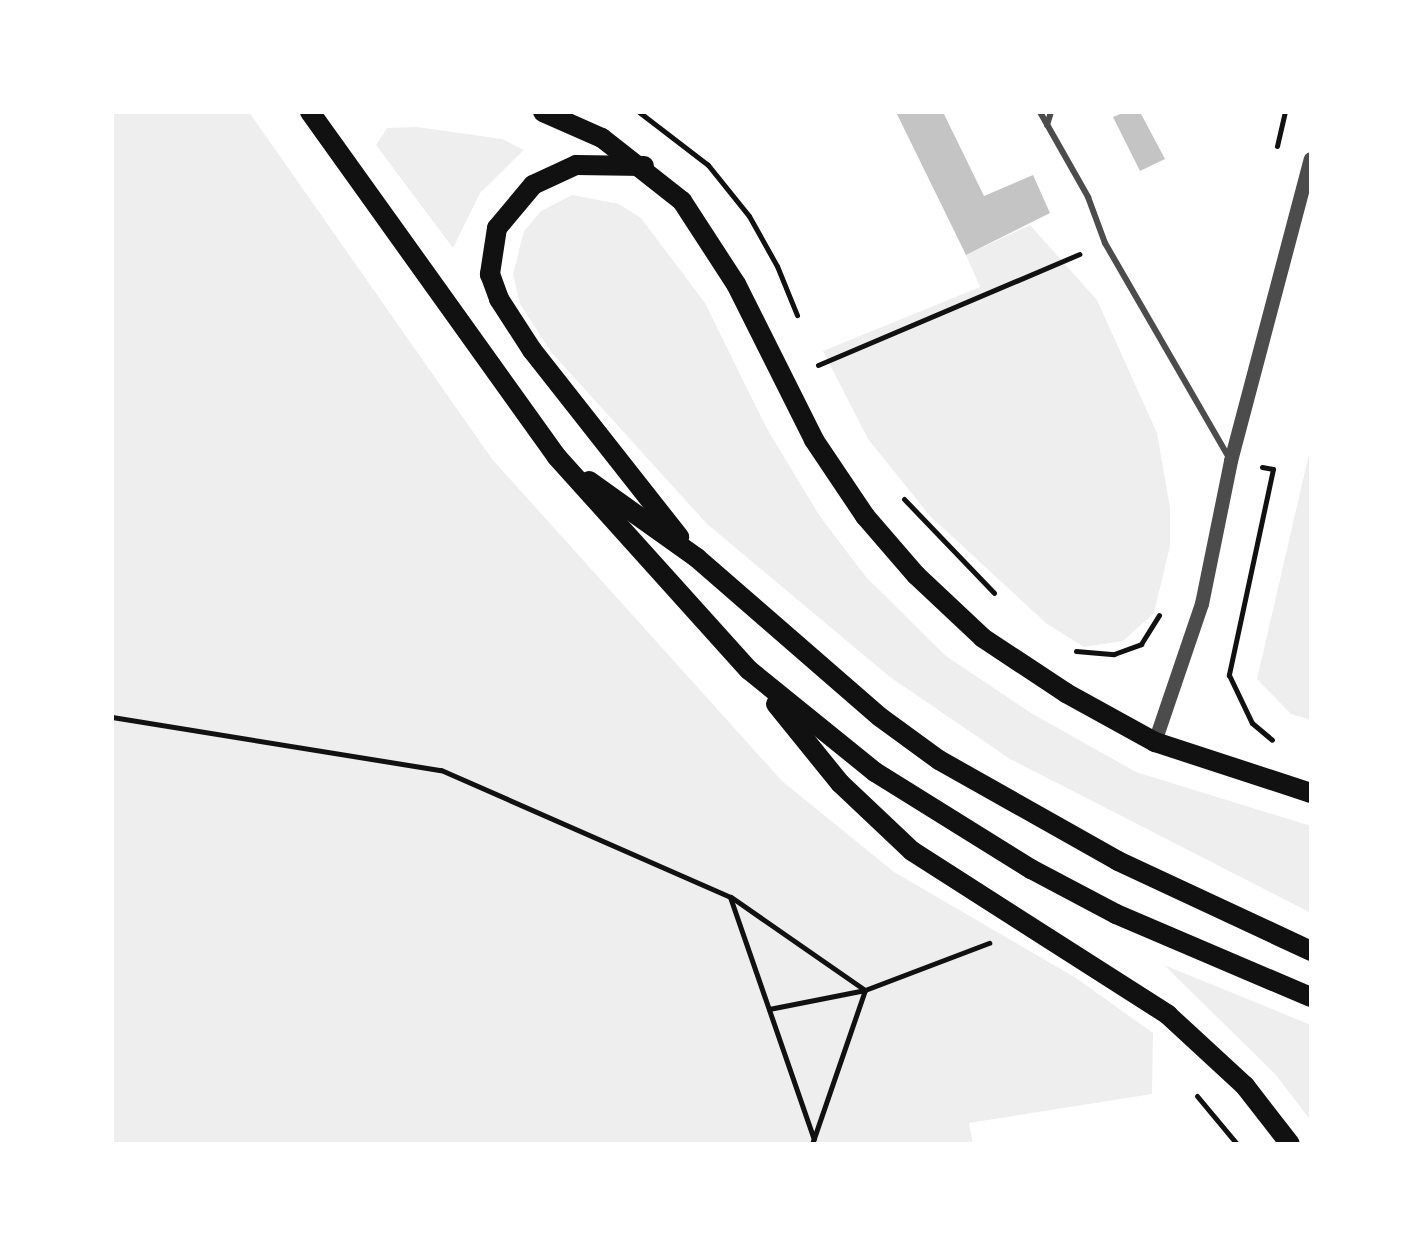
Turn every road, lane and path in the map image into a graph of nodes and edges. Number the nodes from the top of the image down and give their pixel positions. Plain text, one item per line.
1 (310, 112) edge
2 (543, 112) edge
3 (639, 112) edge
4 (1040, 112) edge
5 (1051, 112) edge
6 (1047, 125) junction
7 (1311, 159) edge
8 (644, 166) junction
9 (1105, 243) junction
10 (799, 321) dead end
11 (814, 355) dead end
12 (818, 365) junction
13 (823, 374) dead end
14 (557, 457) junction
15 (1231, 461) junction
16 (901, 496) dead end
17 (697, 558) junction
18 (1202, 604) junction
19 (1005, 605) dead end
20 (1242, 616) junction
21 (1072, 649) dead end
22 (749, 670) junction
23 (112, 717) edge
24 (1155, 742) junction
25 (1286, 746) dead end
26 (1311, 793) edge
27 (730, 897) junction
28 (993, 941) dead end
29 (1311, 951) edge
30 (865, 990) junction
31 (1311, 997) edge
32 (769, 1009) junction
33 (1191, 1089) dead end
34 (813, 1141) edge
35 (1237, 1144) edge
36 (1290, 1144) edge

1 - 14 main road
2 - 8 main road
3 - 10 path
4 - 6 lane
5 - 6 lane
6 - 9 lane
7 - 15 street
8 - 17 main road
8 - 24 main road
9 - 12 path
9 - 15 lane
11 - 12 path
12 - 13 path
14 - 17 main road
14 - 22 main road
15 - 18 street
15 - 20 path
16 - 19 path
17 - 29 main road
18 - 20 path
18 - 21 path
18 - 24 street
20 - 25 path
22 - 31 main road
22 - 36 main road
23 - 27 path
24 - 26 main road
27 - 30 path
27 - 32 path
28 - 30 path
30 - 32 path
30 - 34 path
32 - 34 path
33 - 35 path

